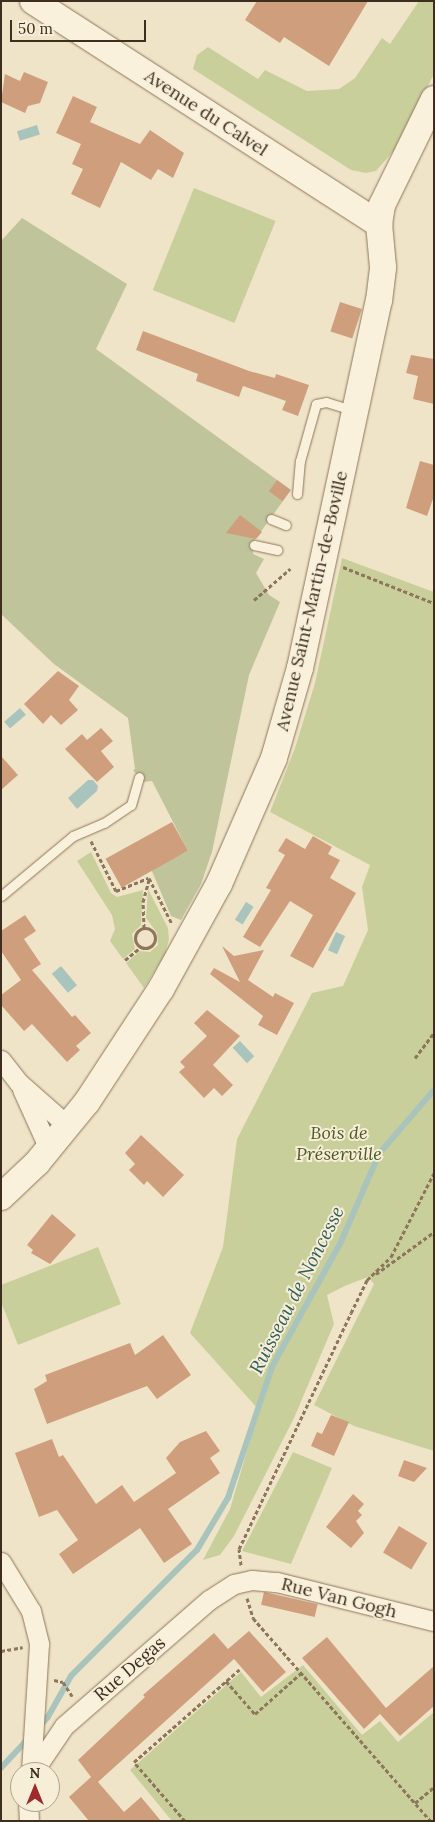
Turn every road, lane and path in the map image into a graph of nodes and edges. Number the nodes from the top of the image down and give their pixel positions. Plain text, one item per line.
1 (33, 1) edge
2 (58, 1) edge
3 (434, 99) edge
4 (380, 215) junction
5 (355, 410) junction
6 (297, 494) dead end
7 (271, 519) dead end
8 (286, 525) dead end
9 (254, 545) dead end
10 (277, 550) dead end
11 (323, 562) junction
12 (290, 569) dead end
13 (254, 600) dead end
14 (434, 602) edge
15 (139, 777) dead end
16 (85, 830) junction
17 (149, 878) junction
18 (1, 896) edge
19 (144, 928) junction
20 (191, 938) junction
21 (140, 947) junction
22 (125, 960) dead end
23 (434, 1033) edge
24 (416, 1058) dead end
25 (1, 1060) edge
26 (19, 1083) junction
27 (68, 1126) junction
28 (49, 1149) junction
29 (434, 1172) edge
30 (1, 1197) edge
31 (434, 1232) edge
32 (367, 1280) junction
33 (239, 1549) dead end
34 (1, 1562) edge
35 (243, 1582) junction
36 (434, 1621) edge
37 (241, 1668) dead end
38 (301, 1673) junction
39 (226, 1681) junction
40 (63, 1682) dead end
41 (74, 1698) dead end
42 (32, 1762) edge
43 (38, 1762) edge
44 (434, 1787) edge
45 (416, 1803) junction
46 (185, 1821) edge
47 (432, 1821) edge

1 - 4 street, Avenue du Calvel
2 - 4 street, Avenue du Calvel
3 - 4 street
4 - 5 street, Avenue Saint-Martin-de-Boville
5 - 6 lane
5 - 11 street, Avenue Saint-Martin-de-Boville
7 - 8 lane
9 - 10 lane
11 - 14 path
11 - 20 street, Avenue Saint-Martin-de-Boville
12 - 13 path
15 - 16 lane
16 - 17 path
16 - 18 lane
17 - 19 path
17 - 20 path
19 - 21 path
19 - 21 path
20 - 27 street, Avenue Saint-Martin-de-Boville
21 - 22 path
23 - 24 path
25 - 26 street
26 - 27 street
26 - 28 street
27 - 28 street, Avenue Saint-Martin-de-Boville
28 - 30 street, Avenue Saint-Martin-de-Boville
29 - 32 path
31 - 32 path
32 - 33 path
34 - 42 street
35 - 36 street, Rue Van Gogh
35 - 38 path
35 - 43 street, Rue Degas
37 - 39 path
38 - 39 path
38 - 45 path
39 - 46 path
40 - 41 path
44 - 45 path
45 - 47 path

